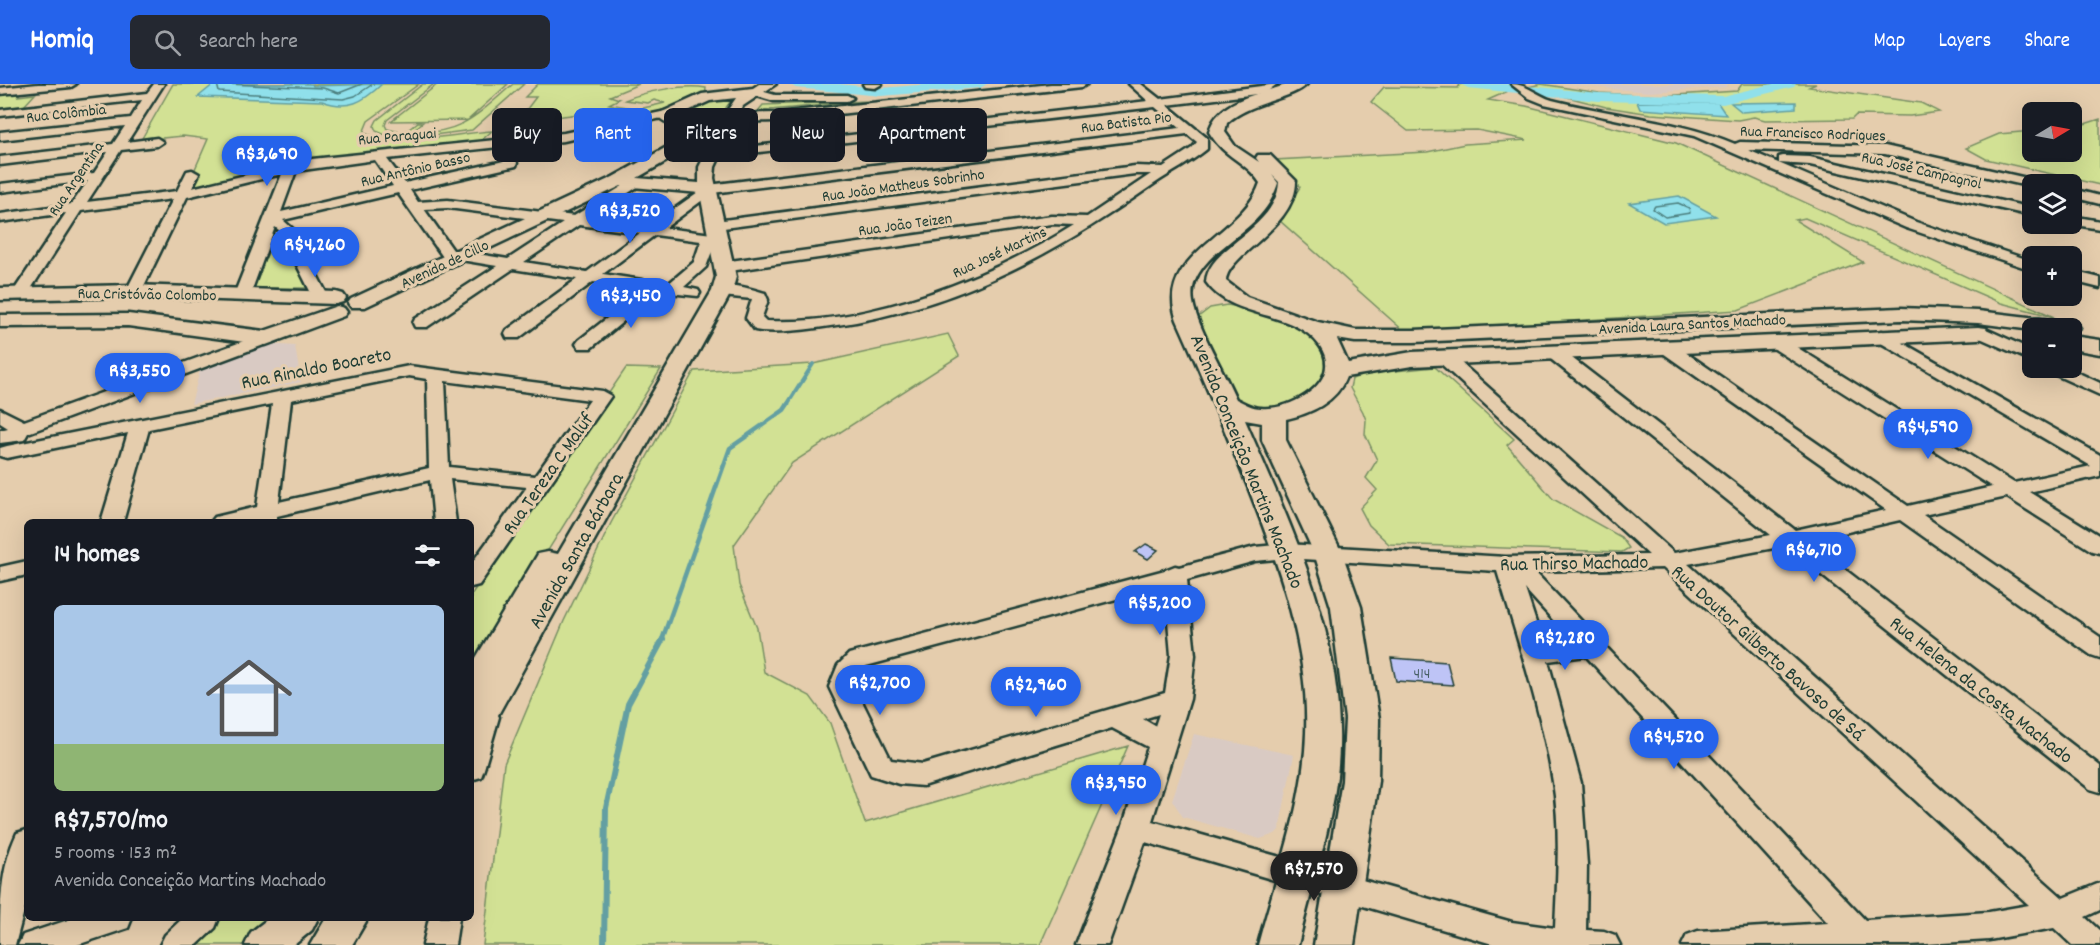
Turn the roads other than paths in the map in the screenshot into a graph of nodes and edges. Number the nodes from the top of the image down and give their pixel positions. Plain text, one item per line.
1 (3, 84) edge
2 (71, 84) edge
3 (159, 84) edge
4 (870, 84) edge
5 (875, 84) edge
6 (1082, 84) edge
7 (1134, 84) edge
8 (1272, 84) edge
9 (1300, 84) edge
10 (1312, 84) edge
11 (766, 88) edge
12 (1521, 88) edge
13 (0, 89) edge
14 (705, 90) edge
15 (152, 96) junction
16 (912, 100) junction
17 (1247, 102) junction
18 (1157, 103) junction
19 (681, 108) edge
20 (742, 108) edge
21 (0, 113) edge
22 (758, 117) edge
23 (664, 118) edge
24 (135, 121) junction
25 (1191, 130) junction
26 (0, 136) edge
27 (562, 137) edge
28 (157, 142) dead end
29 (492, 144) edge
30 (118, 146) junction
31 (1730, 147) junction
32 (758, 150) edge
33 (378, 154) junction
34 (664, 159) edge
35 (0, 160) edge
36 (511, 162) edge
37 (708, 162) edge
38 (1767, 162) junction
39 (291, 167) junction
40 (192, 174) dead end
41 (1160, 175) junction
42 (98, 176) junction
43 (2022, 181) edge
44 (626, 182) junction
45 (0, 188) edge
46 (399, 188) junction
47 (708, 189) junction
48 (183, 194) junction
49 (2082, 196) edge
50 (2100, 201) edge
51 (412, 206) junction
52 (77, 208) junction
53 (2022, 210) edge
54 (543, 217) junction
55 (0, 218) edge
56 (272, 218) junction
57 (1052, 220) junction
58 (576, 221) junction
59 (1092, 222) junction
60 (2082, 222) edge
61 (2100, 225) edge
62 (654, 231) junction
63 (1076, 232) junction
64 (715, 234) junction
65 (454, 256) junction
66 (2022, 263) edge
67 (510, 264) junction
68 (723, 276) junction
69 (591, 277) junction
70 (2082, 278) edge
71 (2100, 283) edge
72 (664, 289) junction
73 (134, 291) junction
74 (21, 292) junction
75 (692, 293) dead end
76 (0, 294) edge
77 (242, 295) junction
78 (62, 296) junction
79 (1244, 302) junction
80 (334, 303) junction
81 (1199, 306) junction
82 (34, 320) junction
83 (0, 321) edge
84 (421, 323) dead end
85 (2022, 324) edge
86 (1316, 328) junction
87 (2082, 330) edge
88 (2100, 332) edge
89 (513, 334) dead end
90 (1882, 336) junction
91 (266, 338) junction
92 (1776, 342) junction
93 (2022, 343) edge
94 (585, 344) dead end
95 (2082, 344) edge
96 (1666, 347) junction
97 (2100, 347) edge
98 (1553, 352) junction
99 (1445, 358) junction
100 (1339, 372) junction
101 (436, 373) junction
102 (2075, 378) edge
103 (2100, 390) edge
104 (602, 396) joint
105 (282, 397) junction
106 (1226, 403) junction
107 (0, 415) edge
108 (1274, 415) junction
109 (140, 426) junction
110 (22, 428) junction
111 (2, 454) edge
112 (2100, 463) edge
113 (2100, 470) edge
114 (440, 471) junction
115 (540, 482) junction
116 (2011, 490) junction
117 (1907, 513) junction
118 (266, 517) edge
119 (113, 519) edge
120 (248, 519) edge
121 (445, 519) edge
122 (1790, 538) junction
123 (2100, 546) edge
124 (1286, 551) junction
125 (1328, 553) junction
126 (1667, 561) junction
127 (1511, 564) junction
128 (24, 569) edge
129 (474, 571) edge
130 (1174, 573) junction
131 (0, 574) edge
132 (1123, 588) junction
133 (1177, 600) junction
134 (1590, 647) junction
135 (2100, 649) edge
136 (1534, 654) junction
137 (481, 697) edge
138 (1177, 699) junction
139 (1112, 718) junction
140 (474, 722) edge
141 (1163, 743) junction
142 (474, 747) edge
143 (2100, 781) edge
144 (1136, 828) junction
145 (24, 853) edge
146 (1295, 872) junction
147 (1345, 886) junction
148 (2100, 896) edge
149 (2059, 914) junction
150 (108, 921) edge
151 (201, 921) edge
152 (294, 921) edge
153 (307, 921) edge
154 (346, 921) edge
155 (1863, 941) edge
156 (0, 944) edge
157 (34, 945) edge
158 (176, 945) edge
159 (265, 945) edge
160 (286, 945) edge
161 (330, 945) edge
162 (1092, 945) edge
163 (1278, 945) edge
164 (1334, 945) edge
165 (1570, 945) edge
166 (1604, 945) edge
167 (1698, 945) edge
168 (2094, 945) edge

1 - 13 street
2 - 13 street
3 - 15 street, Rua Argentina
4 - 5 main road
6 - 16 street
7 - 18 street
8 - 17 street
9 - 17 main road
10 - 17 main road, Avenida Conceição Martins Machado
11 - 14 main road, Rua Paraguai
11 - 16 street
11 - 20 main road, Avenida de Cillo
12 - 31 street
14 - 19 main road, Rua Paraguai
15 - 21 street
15 - 24 street, Rua Argentina
16 - 22 street
17 - 18 street
17 - 79 main road, Avenida Conceição Martins Machado
17 - 81 main road, Avenida Conceição Martins Machado
18 - 25 street
18 - 32 street
23 - 27 street, Rua Paraguai
24 - 26 street, Rua Colômbia
24 - 30 street, Rua Argentina
25 - 41 street, Rua José Martins
25 - 47 street, Rua Batista Pio
28 - 30 street
29 - 33 street, Rua Paraguai
30 - 35 street
30 - 42 street, Rua Argentina
31 - 38 street
31 - 43 street, Rua Francisco Rodrigues
33 - 39 street, Rua Paraguai
33 - 46 street
34 - 44 main road, Avenida de Cillo
36 - 46 street, Rua Antônio Basso
37 - 47 main road
38 - 53 street, Rua José Campagnol
38 - 66 street
39 - 48 street, Rua Paraguai
39 - 56 street
40 - 48 street
41 - 59 street, Rua José Martins
41 - 64 street, Rua João Matheus Sobrinho
42 - 45 street
42 - 52 street, Rua Argentina
44 - 47 main road
44 - 54 main road, Avenida de Cillo
44 - 58 street
46 - 51 street
46 - 56 street, Rua Antônio Basso
47 - 62 street
47 - 64 main road
48 - 52 street, Rua Paraguai
48 - 73 street
49 - 50 street
51 - 54 street, Rua João Matheus Sobrinho
51 - 65 street
52 - 55 street, Rua Paraguai
52 - 74 street, Rua Argentina
54 - 58 street, Rua João Matheus Sobrinho
54 - 65 main road, Avenida de Cillo
56 - 77 street
56 - 80 street
57 - 59 street, Rua João Teizen
57 - 63 street
57 - 68 street, Rua João Teizen
58 - 62 street, Rua João Matheus Sobrinho
58 - 67 street
59 - 63 street, Rua José Martins
60 - 61 street
62 - 64 street, Rua João Matheus Sobrinho
62 - 69 street
63 - 68 street, Rua José Martins
64 - 68 main road
64 - 72 street
65 - 67 street
65 - 80 main road, Avenida de Cillo
67 - 69 street
67 - 84 street
68 - 137 main road, Avenida Santa Bárbara
69 - 72 street
69 - 89 street
70 - 71 street
72 - 75 street
72 - 94 street
73 - 77 main road, Rua Cristóvão Colombo
73 - 78 main road, Rua Cristóvão Colombo
74 - 76 main road, Rua Cristóvão Colombo
74 - 78 main road, Rua Cristóvão Colombo
77 - 80 main road, Rua Cristóvão Colombo
78 - 82 main road
79 - 81 main road
79 - 86 main road, Avenida Conceição Martins Machado
80 - 91 main road, Avenida de Cillo
81 - 106 main road, Avenida Conceição Martins Machado
82 - 83 main road, Rua Cristóvão Colombo
82 - 91 main road, Rua Cristóvão Colombo
85 - 86 main road, Avenida Laura Santos Machado
86 - 100 main road
87 - 88 main road, Avenida Laura Santos Machado
90 - 92 main road, Avenida Laura Santos Machado
90 - 93 main road, Avenida Laura Santos Machado
90 - 112 street
91 - 110 street, Avenida de Cillo
92 - 96 main road, Avenida Laura Santos Machado
92 - 116 street
95 - 97 main road
96 - 98 main road, Avenida Laura Santos Machado
96 - 117 street
98 - 99 main road, Avenida Laura Santos Machado
98 - 122 street, Rua Helena da Costa Machado
99 - 100 main road, Avenida Laura Santos Machado
99 - 126 street, Rua Doutor Gilberto Bavoso de Sá
100 - 108 main road
101 - 104 street, Rua Rinaldo Boareto
101 - 105 street, Rua Rinaldo Boareto
101 - 114 street
102 - 103 street
104 - 115 street, Rua Tereza C Maluf
105 - 109 street, Rua Rinaldo Boareto
105 - 118 street
106 - 108 main road
106 - 124 main road, Avenida Conceição Martins Machado
107 - 110 street
108 - 125 main road, Avenida Conceição Martins Machado
109 - 111 street, Rua Rinaldo Boareto
109 - 119 street
110 - 111 street
113 - 116 street, Rua Thirso Machado
114 - 115 street
114 - 118 street
114 - 121 street
115 - 129 street, Rua Tereza C Maluf
116 - 117 street, Rua Thirso Machado
116 - 123 street
117 - 122 street, Rua Thirso Machado
117 - 135 street
118 - 120 street
122 - 126 street, Rua Thirso Machado
122 - 143 street, Rua Helena da Costa Machado
124 - 125 street, Rua Thirso Machado
124 - 130 street, Rua Thirso Machado
124 - 146 main road, Avenida Conceição Martins Machado
125 - 127 street, Rua Thirso Machado
125 - 147 main road, Avenida Conceição Martins Machado
126 - 127 street, Rua Thirso Machado
126 - 149 street, Rua Doutor Gilberto Bavoso de Sá
127 - 134 street
127 - 136 street
128 - 131 street
130 - 132 street, Rua Thirso Machado
130 - 133 street
132 - 133 street
132 - 139 street, Rua Thirso Machado
133 - 138 street
134 - 136 street
134 - 155 street
136 - 165 street
137 - 140 main road, Avenida Santa Bárbara
137 - 142 street
138 - 139 street
138 - 141 street
139 - 141 street
141 - 144 street
144 - 146 street
144 - 162 street
145 - 156 street
146 - 147 street
146 - 163 main road, Avenida Conceição Martins Machado
147 - 164 main road, Avenida Conceição Martins Machado
147 - 165 street
148 - 149 street
149 - 155 street
149 - 168 street, Rua Doutor Gilberto Bavoso de Sá
150 - 157 street
151 - 158 street
152 - 159 main road
153 - 160 main road
154 - 161 main road
155 - 167 street
165 - 166 street

